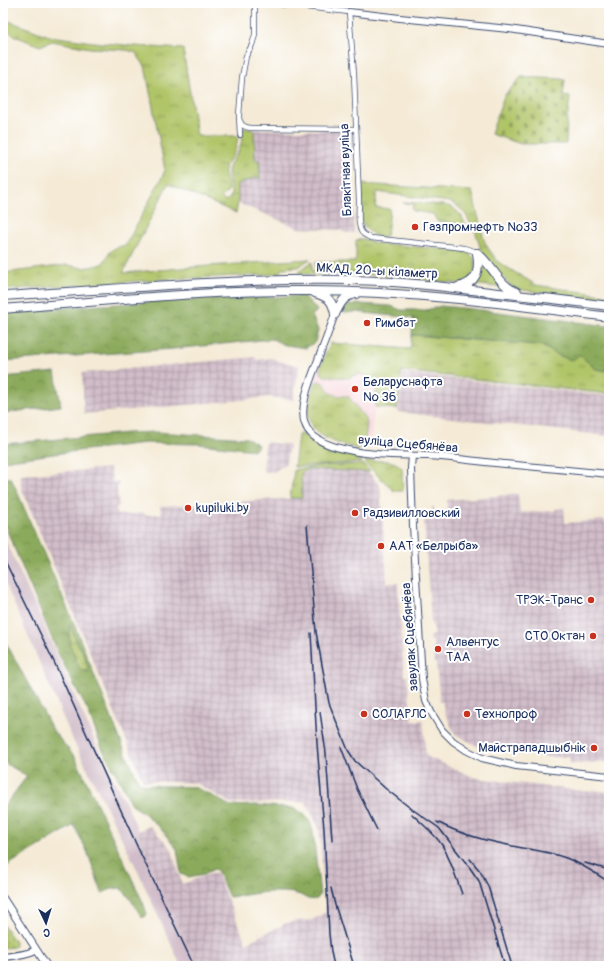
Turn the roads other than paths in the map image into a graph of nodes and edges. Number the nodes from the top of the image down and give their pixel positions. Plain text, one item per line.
1 (255, 3) edge
2 (271, 3) edge
3 (349, 12) junction
4 (609, 44) edge
5 (239, 120) junction
6 (356, 128) junction
7 (240, 135) dead end
8 (477, 253) junction
9 (453, 288) junction
10 (308, 291) junction
11 (369, 292) junction
12 (3, 296) edge
13 (528, 296) junction
14 (609, 306) edge
15 (3, 309) edge
16 (335, 314) junction
17 (609, 316) edge
18 (412, 456) junction
19 (609, 474) edge
20 (609, 776) edge
21 (3, 898) edge
22 (36, 950) junction
23 (3, 957) edge
24 (47, 966) edge

1 - 5 street
2 - 3 street
3 - 4 street
3 - 6 street, Блакітная вуліца
5 - 6 street
5 - 7 street
6 - 8 street, Блакітная вуліца
8 - 9 highway
8 - 13 highway
9 - 12 highway, МКАД, 20-ы кіламетр
9 - 13 highway, МКАД, 20-ы кіламетр
10 - 11 highway, МКАД, 20-ы кіламетр
10 - 15 highway, МКАД, 20-ы кіламетр
10 - 16 highway
11 - 16 highway
11 - 17 highway, МКАД, 20-ы кіламетр
13 - 14 highway, МКАД, 20-ы кіламетр
16 - 18 street, вуліца Сцебянёва
18 - 19 street, вуліца Сцебянёва
18 - 20 street, завулак Сцебянёва
21 - 22 street
22 - 23 street
22 - 24 street

